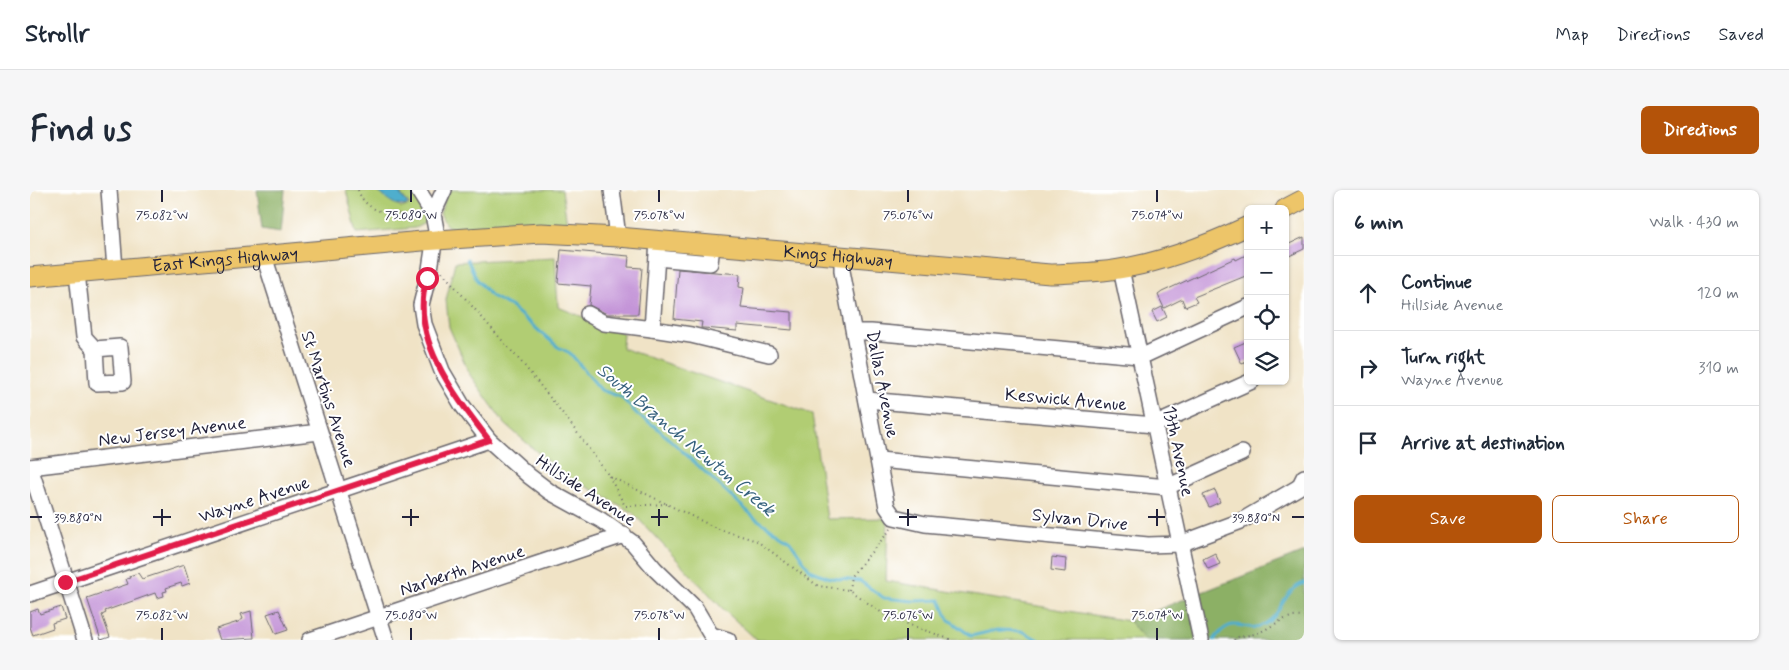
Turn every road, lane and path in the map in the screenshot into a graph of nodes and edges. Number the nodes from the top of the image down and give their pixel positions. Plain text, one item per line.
1 (109, 190) edge
2 (358, 190) edge
3 (418, 190) edge
4 (444, 190) edge
5 (612, 190) edge
6 (1304, 199) edge
7 (1289, 207) edge
8 (427, 214) junction
9 (1244, 228) edge
10 (618, 237) junction
11 (428, 241) junction
12 (658, 250) junction
13 (264, 256) junction
14 (842, 257) junction
15 (432, 260) junction
16 (115, 269) junction
17 (1121, 269) junction
18 (77, 273) junction
19 (30, 276) edge
20 (1244, 309) edge
21 (588, 314) dead end
22 (652, 329) junction
23 (854, 332) junction
24 (95, 349) dead end
25 (769, 354) dead end
26 (1139, 356) junction
27 (1244, 385) edge
28 (867, 400) junction
29 (1154, 425) junction
30 (319, 432) junction
31 (489, 440) junction
32 (1242, 453) dead end
33 (879, 460) junction
34 (30, 467) edge
35 (609, 476) junction
36 (1304, 478) edge
37 (1167, 487) junction
38 (339, 491) junction
39 (668, 504) junction
40 (897, 518) junction
41 (624, 535) junction
42 (1180, 544) junction
43 (65, 582) junction
44 (849, 590) junction
45 (30, 594) edge
46 (1304, 617) edge
47 (378, 618) junction
48 (85, 640) edge
49 (310, 640) edge
50 (386, 640) edge
51 (725, 640) edge
52 (952, 640) edge
53 (1201, 640) edge
54 (1234, 640) edge

1 - 16 street
2 - 8 path
3 - 8 street
4 - 8 street
5 - 10 street
6 - 7 main road
8 - 11 street, Hillside Avenue
9 - 17 main road, Kings Highway
10 - 11 main road, Kings Highway
10 - 12 main road, Kings Highway
11 - 13 main road, East Kings Highway
11 - 15 street, Hillside Avenue
12 - 14 main road, Kings Highway
12 - 22 street
13 - 16 main road, East Kings Highway
13 - 30 street, St Martins Avenue
14 - 17 main road, Kings Highway
14 - 23 street, Dallas Avenue
15 - 31 street, Hillside Avenue
15 - 35 path
16 - 18 main road, East Kings Highway
17 - 26 street, 13th Avenue
18 - 19 main road, East Kings Highway
18 - 24 street
20 - 26 street
21 - 22 street
22 - 25 street
23 - 26 street
23 - 28 street, Dallas Avenue
26 - 29 street, 13th Avenue
27 - 29 street, Keswick Avenue
28 - 29 street, Keswick Avenue
28 - 33 street, Dallas Avenue
29 - 37 street, 13th Avenue
30 - 34 street, New Jersey Avenue
30 - 38 street, St Martins Avenue
31 - 38 street, Wayne Avenue
31 - 41 street, Hillside Avenue
32 - 37 street
33 - 37 street
33 - 40 street, Dallas Avenue
34 - 43 street
35 - 39 path
35 - 39 path
36 - 42 street, Sylvan Drive
37 - 42 street, 13th Avenue
38 - 43 street, Wayne Avenue
38 - 47 street, St Martins Avenue
39 - 44 path
40 - 42 street, Sylvan Drive
40 - 44 path
41 - 47 street, Narberth Avenue
41 - 51 street, Hillside Avenue
42 - 53 street, 13th Avenue
43 - 45 street, Wayne Avenue
43 - 48 street
44 - 52 path
46 - 54 path
47 - 49 street, Narberth Avenue
47 - 50 street, St Martins Avenue

